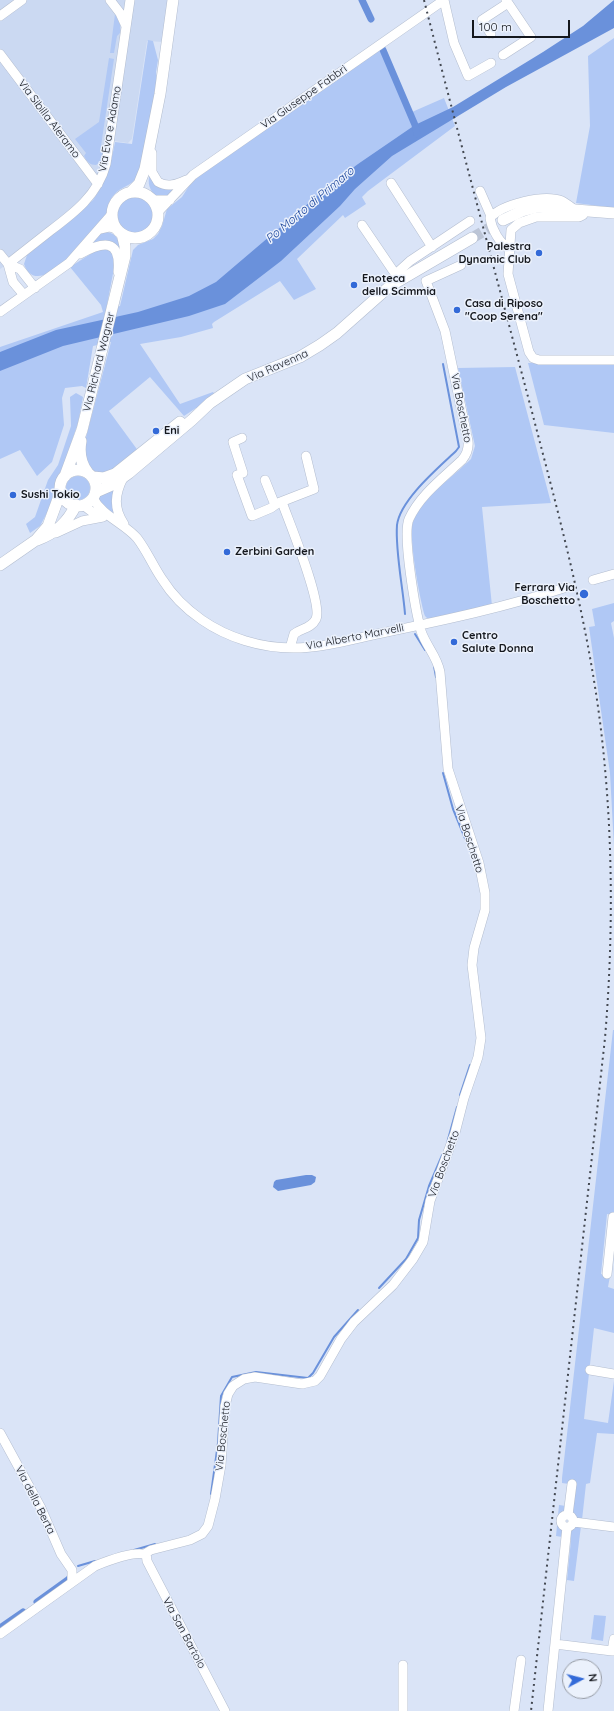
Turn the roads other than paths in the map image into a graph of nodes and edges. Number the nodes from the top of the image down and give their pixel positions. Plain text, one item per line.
1 (22, 0) edge
2 (110, 0) edge
3 (130, 0) edge
4 (173, 0) edge
5 (444, 0) edge
6 (507, 1) edge
7 (0, 16) edge
8 (126, 26) junction
9 (491, 34) dead end
10 (0, 54) edge
11 (503, 55) dead end
12 (491, 63) dead end
13 (154, 131) junction
14 (145, 170) junction
15 (189, 178) junction
16 (98, 184) junction
17 (391, 184) dead end
18 (480, 191) dead end
19 (131, 192) junction
20 (151, 198) junction
21 (170, 200) junction
22 (580, 210) junction
23 (158, 212) junction
24 (614, 213) edge
25 (112, 214) junction
26 (491, 218) junction
27 (504, 220) tunnel mouth
28 (470, 221) dead end
29 (362, 225) dead end
30 (100, 229) junction
31 (119, 232) junction
32 (139, 238) junction
33 (472, 238) tunnel mouth
34 (432, 247) junction
35 (508, 249) junction
36 (0, 254) edge
37 (77, 256) junction
38 (125, 256) junction
39 (8, 264) junction
40 (461, 265) dead end
41 (396, 275) junction
42 (390, 286) junction
43 (35, 288) junction
44 (116, 294) junction
45 (24, 296) junction
46 (0, 312) edge
47 (614, 360) edge
48 (181, 426) junction
49 (82, 430) junction
50 (242, 438) dead end
51 (306, 456) dead end
52 (90, 475) junction
53 (65, 476) junction
54 (123, 478) junction
55 (266, 480) dead end
56 (61, 492) junction
57 (94, 495) junction
58 (278, 504) junction
59 (80, 505) junction
60 (103, 517) junction
61 (116, 519) junction
62 (125, 527) junction
63 (48, 536) junction
64 (36, 540) junction
65 (0, 566) edge
66 (614, 574) edge
67 (593, 580) dead end
68 (567, 587) dead end
69 (420, 625) junction
70 (290, 648) junction
71 (613, 1217) edge
72 (612, 1248) edge
73 (607, 1274) dead end
74 (590, 1370) dead end
75 (614, 1374) edge
76 (0, 1433) edge
77 (572, 1484) dead end
78 (570, 1521) junction
79 (614, 1527) edge
80 (146, 1554) junction
81 (70, 1566) junction
82 (95, 1566) junction
83 (72, 1582) junction
84 (0, 1634) edge
85 (614, 1639) edge
86 (555, 1644) junction
87 (521, 1660) dead end
88 (403, 1665) dead end
89 (225, 1711) edge
90 (403, 1711) edge
91 (514, 1711) edge
92 (548, 1711) edge

1 - 7 street
2 - 8 street
3 - 8 street, Via Eva e Adamo
4 - 13 main road
5 - 12 street, Via Giuseppe Fabbri
5 - 15 street, Via Giuseppe Fabbri
6 - 9 street
6 - 11 street
8 - 16 street, Via Eva e Adamo
10 - 16 street, Via Sibilla Aleramo
13 - 14 main road
13 - 15 street
14 - 19 main road
14 - 20 main road
15 - 21 street, Via Giuseppe Fabbri
16 - 39 street, Via Eva e Adamo
17 - 34 street
18 - 26 street
19 - 20 main road
19 - 25 main road
20 - 21 street
20 - 23 main road
21 - 23 street, Via Giuseppe Fabbri
22 - 24 main road
22 - 26 street
22 - 27 main road
22 - 35 street
23 - 32 main road, Via Richard Wagner
25 - 30 street
25 - 31 main road, Via Richard Wagner
26 - 35 street
28 - 34 street, Via Ravenna
29 - 41 street
30 - 31 street
30 - 37 street
31 - 32 main road
31 - 38 main road, Via Richard Wagner
32 - 38 main road, Via Richard Wagner
33 - 42 main road, Via Ravenna
34 - 41 street, Via Ravenna
35 - 47 street
36 - 39 street
37 - 43 street
37 - 44 street, Via Richard Wagner
38 - 44 main road, Via Richard Wagner
39 - 43 street
39 - 45 street
40 - 69 street, Via Boschetto
41 - 42 street, Via Ravenna
42 - 48 main road, Via Ravenna
43 - 45 street
44 - 49 main road, Via Richard Wagner
45 - 46 street
48 - 52 main road, Via Ravenna
48 - 54 main road, Via Ravenna
49 - 52 main road, Via Richard Wagner
49 - 53 main road, Via Richard Wagner
50 - 58 street
51 - 58 street
52 - 53 main road, Via Ravenna
52 - 57 main road
53 - 56 main road, Via Ravenna
54 - 57 main road, Via Ravenna
54 - 62 street, Via Alberto Marvelli
55 - 58 street, Via Alberto Marvelli
56 - 59 main road
56 - 64 main road, Via Ravenna
57 - 59 main road, Via Ravenna
57 - 61 street, Via Alberto Marvelli
58 - 70 street, Via Alberto Marvelli
59 - 60 street
59 - 63 main road, Via Ravenna
60 - 61 street
60 - 63 street
61 - 62 street, Via Alberto Marvelli
62 - 70 street, Via Alberto Marvelli
63 - 64 main road, Via Ravenna
64 - 65 main road, Via Ravenna
66 - 67 street
68 - 69 street
69 - 70 street, Via Alberto Marvelli
69 - 80 street, Via Boschetto
71 - 72 street
72 - 73 street
74 - 75 street
76 - 81 street, Via della Berta
77 - 78 street
78 - 79 street
78 - 86 street
80 - 82 street, Via Boschetto
80 - 89 street, Via San Bartolo
81 - 82 street
81 - 83 street, Via della Berta
82 - 83 street, Via Boschetto
83 - 84 street, Via Boschetto
85 - 86 street
86 - 92 street
87 - 91 street
88 - 90 street

